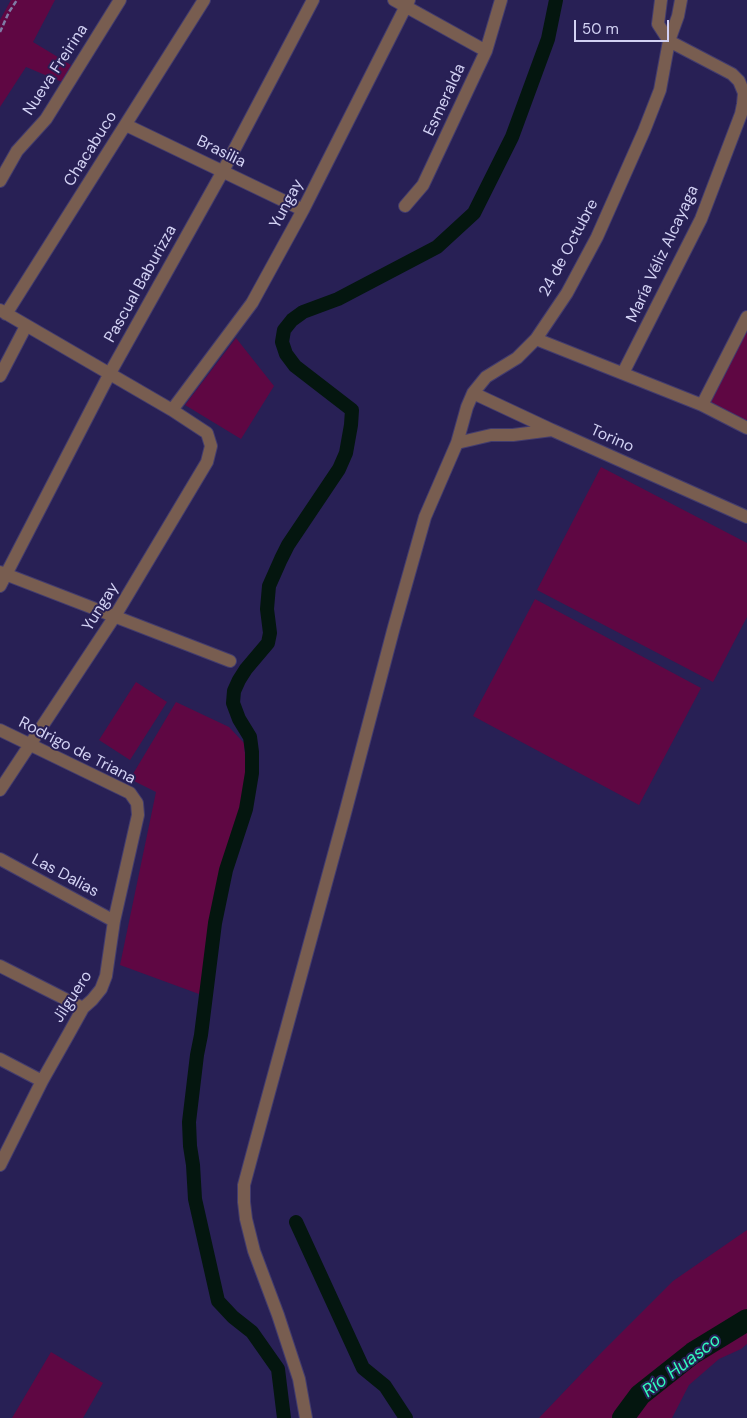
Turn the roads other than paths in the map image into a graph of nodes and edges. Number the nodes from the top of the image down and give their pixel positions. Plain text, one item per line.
1 (120, 0) edge
2 (204, 0) edge
3 (313, 0) edge
4 (394, 0) edge
5 (501, 0) edge
6 (661, 0) edge
7 (681, 0) edge
8 (407, 3) edge
9 (669, 41) junction
10 (486, 51) junction
11 (126, 124) junction
12 (222, 171) junction
13 (0, 181) edge
14 (405, 206) dead end
15 (303, 210) junction
16 (3, 312) edge
17 (747, 317) edge
18 (26, 326) junction
19 (536, 339) junction
20 (110, 373) junction
21 (623, 373) junction
22 (0, 376) edge
23 (473, 393) junction
24 (702, 405) junction
25 (172, 410) junction
26 (747, 428) edge
27 (552, 430) junction
28 (457, 443) junction
29 (747, 517) edge
30 (3, 573) edge
31 (0, 586) edge
32 (114, 616) junction
33 (230, 661) dead end
34 (0, 730) edge
35 (31, 745) junction
36 (0, 790) edge
37 (137, 803) joint
38 (0, 859) edge
39 (114, 921) junction
40 (0, 966) edge
41 (83, 1008) junction
42 (0, 1059) edge
43 (42, 1081) junction
44 (4, 1149) edge
45 (0, 1165) edge
46 (306, 1418) edge

1 - 13 street, Nueva Freirina
2 - 11 street, Chacabuco
3 - 12 street, Pascual Baburizza
4 - 8 street
5 - 10 street, Esmeralda
6 - 9 street
7 - 9 street, 24 de Octubre
8 - 10 street
8 - 15 street, Yungay
9 - 19 street, 24 de Octubre
9 - 21 street, María Véliz Alcayaga
10 - 14 street, Esmeralda
11 - 12 street, Brasilia
11 - 16 street, Chacabuco
12 - 15 street, Brasilia
12 - 20 street, Pascual Baburizza
15 - 25 street, Yungay
16 - 18 street
17 - 24 street
18 - 20 street
18 - 22 street
19 - 21 street
19 - 23 street, 24 de Octubre
20 - 25 street
20 - 30 street, Pascual Baburizza
21 - 24 street
23 - 27 street, Torino
23 - 28 street, 24 de Octubre
24 - 26 street
25 - 32 street, Yungay
27 - 28 street
27 - 29 street, Torino
28 - 46 street, 24 de Octubre
30 - 31 street, Pascual Baburizza
30 - 32 street
32 - 33 street
32 - 35 street, Yungay
34 - 35 street, Rodrigo de Triana
35 - 36 street, Yungay
35 - 37 street, Rodrigo de Triana
37 - 39 street, Jilguero
38 - 39 street, Las Dalias
39 - 41 street, Jilguero
40 - 41 street
41 - 43 street, Jilguero
42 - 43 street
43 - 44 street, Jilguero
44 - 45 street, Jilguero

